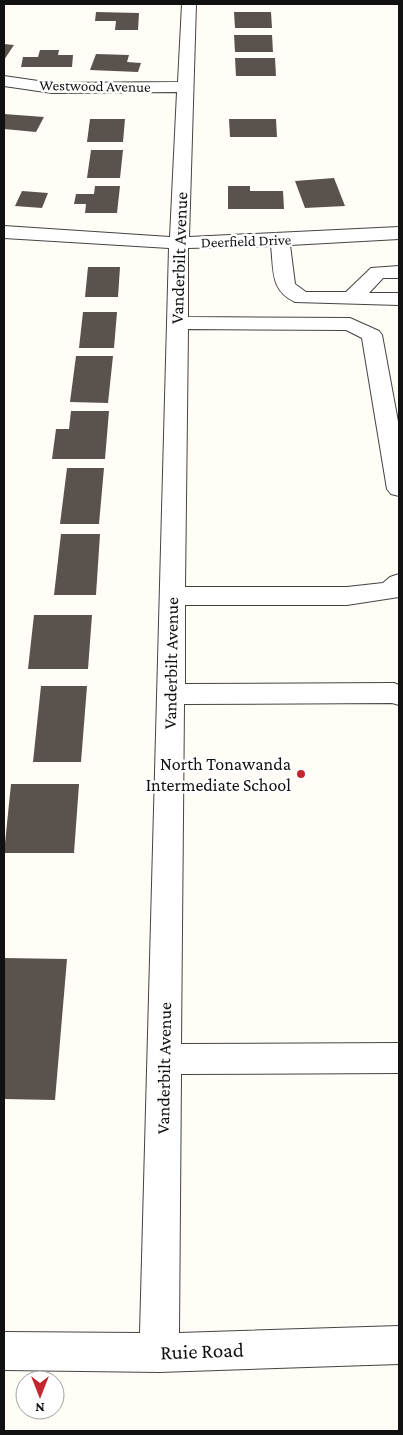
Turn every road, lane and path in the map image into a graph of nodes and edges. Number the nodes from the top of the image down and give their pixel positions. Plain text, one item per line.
1 (189, 4) edge
2 (4, 81) edge
3 (186, 88) junction
4 (4, 232) edge
5 (399, 233) edge
6 (280, 240) junction
7 (179, 243) junction
8 (399, 272) edge
9 (351, 299) junction
10 (399, 299) edge
11 (177, 323) junction
12 (399, 489) edge
13 (399, 583) edge
14 (173, 596) junction
15 (170, 694) junction
16 (399, 695) edge
17 (399, 1058) edge
18 (164, 1059) junction
19 (399, 1345) edge
20 (4, 1351) edge
21 (159, 1353) junction

1 - 3 street, Vanderbilt Avenue
2 - 3 street, Westwood Avenue
3 - 7 street, Vanderbilt Avenue
4 - 7 street, Deerfield Drive
5 - 6 street, Deerfield Drive
6 - 7 street, Deerfield Drive
6 - 9 street
7 - 11 street, Vanderbilt Avenue
8 - 9 street
9 - 10 street
11 - 12 street
11 - 14 street, Vanderbilt Avenue
13 - 14 street
14 - 15 street, Vanderbilt Avenue
15 - 16 street
15 - 18 street, Vanderbilt Avenue
17 - 18 street
18 - 21 street, Vanderbilt Avenue
19 - 21 street, Ruie Road
20 - 21 street, Ruie Road

